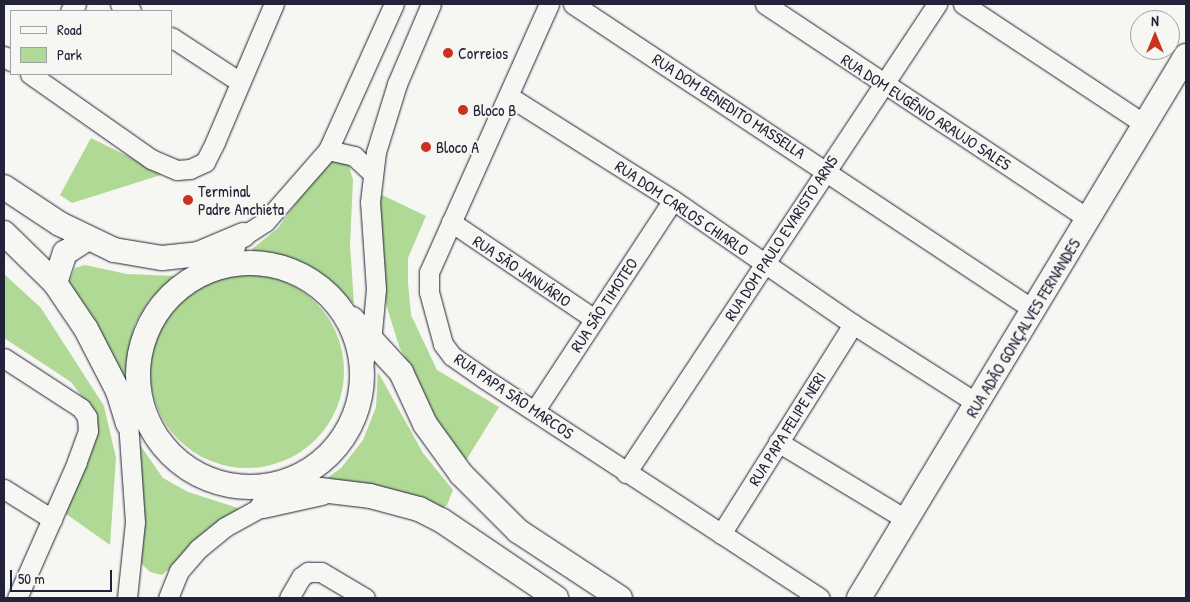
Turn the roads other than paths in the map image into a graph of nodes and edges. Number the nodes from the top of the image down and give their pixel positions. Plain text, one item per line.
1 (274, 4) edge
2 (394, 4) edge
3 (431, 4) edge
4 (549, 4) edge
5 (572, 4) edge
6 (764, 4) edge
7 (937, 4) edge
8 (963, 4) edge
9 (172, 38) edge
10 (1186, 56) edge
11 (31, 75) edge
12 (240, 82) junction
13 (885, 85) junction
14 (510, 96) junction
15 (1146, 125) junction
16 (328, 150) junction
17 (826, 170) junction
18 (372, 173) junction
19 (4, 186) edge
20 (673, 200) junction
21 (1089, 219) junction
22 (451, 222) junction
23 (4, 233) edge
24 (243, 234) junction
25 (88, 238) junction
26 (215, 262) junction
27 (765, 263) junction
28 (55, 283) junction
29 (339, 305) junction
30 (1034, 310) junction
31 (594, 319) junction
32 (853, 324) junction
33 (370, 338) junction
34 (4, 358) edge
35 (362, 363) junction
36 (131, 404) junction
37 (978, 404) junction
38 (535, 410) junction
39 (778, 442) junction
40 (626, 473) junction
41 (288, 481) junction
42 (4, 488) edge
43 (333, 492) junction
44 (263, 506) junction
45 (52, 519) junction
46 (907, 520) junction
47 (721, 534) junction
48 (17, 598) edge
49 (127, 598) edge
50 (168, 598) edge
51 (289, 598) edge
52 (365, 598) edge
53 (556, 598) edge
54 (619, 598) edge
55 (820, 598) edge
56 (859, 598) edge

1 - 12 street
2 - 16 street
3 - 18 street
4 - 14 street, RUA PAPA SÃO MARCOS
5 - 17 street, RUA DOM BENEDITO MASSELLA
6 - 13 street, RUA DOM EUGÊNIO ARAUJO SALES
7 - 13 street, RUA DOM PAULO EVARISTO ARNS
8 - 15 street
9 - 12 street
10 - 15 main road, RUA ADÃO GONÇALVES FERNANDES
11 - 12 street
13 - 17 street, RUA DOM PAULO EVARISTO ARNS
13 - 21 street, RUA DOM EUGÊNIO ARAUJO SALES
14 - 20 street, RUA DOM CARLOS CHIARLO
14 - 22 street, RUA PAPA SÃO MARCOS
15 - 21 main road, RUA ADÃO GONÇALVES FERNANDES
16 - 18 street
16 - 24 street
17 - 27 street, RUA DOM PAULO EVARISTO ARNS
17 - 30 street, RUA DOM BENEDITO MASSELLA
18 - 33 street
19 - 25 main road
20 - 27 street, RUA DOM CARLOS CHIARLO
20 - 31 street, RUA SÃO TIMOTEO
21 - 30 main road, RUA ADÃO GONÇALVES FERNANDES
22 - 31 street, RUA SÃO JANUÁRIO
22 - 38 street, RUA PAPA SÃO MARCOS
23 - 28 main road
24 - 26 main road
24 - 26 street
25 - 26 main road
25 - 28 main road
26 - 29 main road
26 - 36 main road
27 - 32 street, RUA DOM CARLOS CHIARLO
27 - 40 street, RUA DOM PAULO EVARISTO ARNS
28 - 36 main road
29 - 33 main road
29 - 35 main road
30 - 37 main road, RUA ADÃO GONÇALVES FERNANDES
31 - 38 street, RUA SÃO TIMOTEO
32 - 37 street, RUA DOM CARLOS CHIARLO
32 - 39 street, RUA PAPA FELIPE NERI
33 - 35 street
33 - 54 main road
34 - 45 street
35 - 41 main road
36 - 41 main road
36 - 49 street
37 - 46 main road, RUA ADÃO GONÇALVES FERNANDES
38 - 40 street, RUA PAPA SÃO MARCOS
39 - 46 street
39 - 47 street, RUA PAPA FELIPE NERI
40 - 47 street, RUA PAPA SÃO MARCOS
41 - 43 main road
41 - 44 street
42 - 45 street
43 - 44 main road
43 - 53 main road
44 - 50 street
45 - 48 street
46 - 56 main road, RUA ADÃO GONÇALVES FERNANDES
47 - 55 street, RUA PAPA SÃO MARCOS
51 - 52 street

